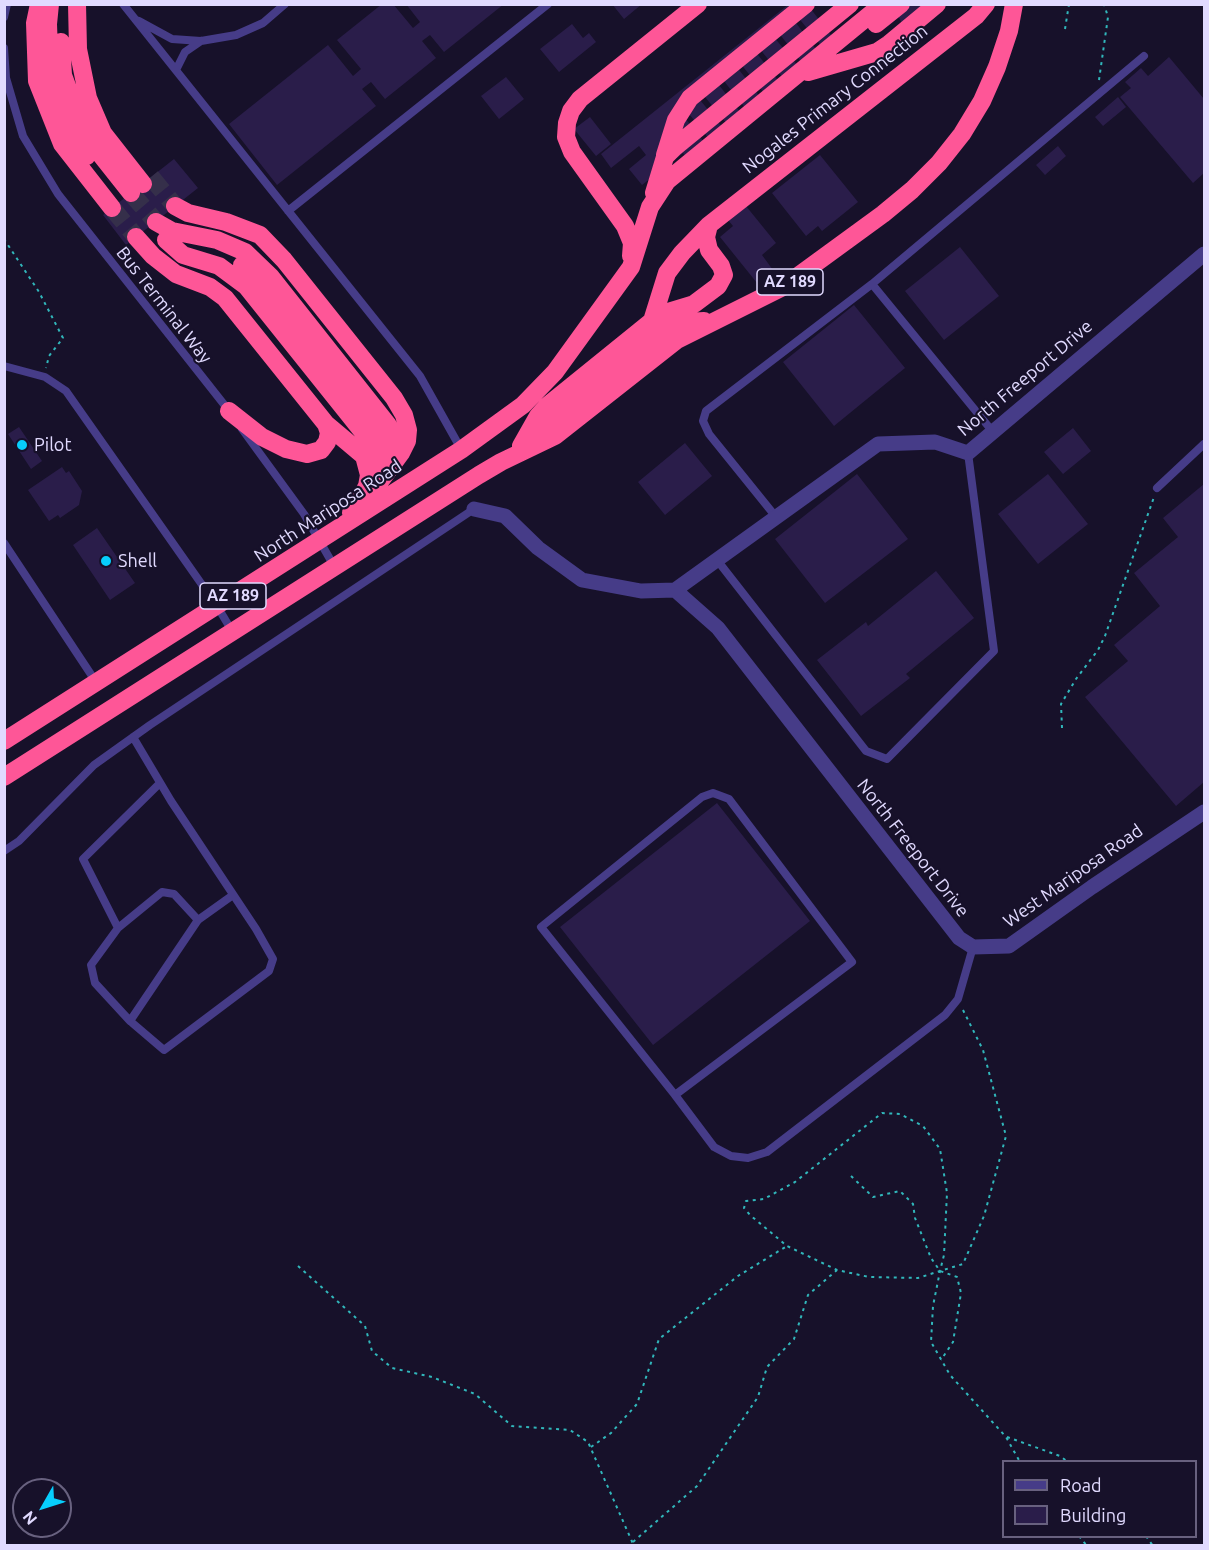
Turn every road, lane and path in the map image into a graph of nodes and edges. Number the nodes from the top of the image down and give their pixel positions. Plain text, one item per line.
1 (7, 4) edge
2 (39, 4) edge
3 (50, 4) edge
4 (63, 4) edge
5 (77, 4) edge
6 (87, 4) edge
7 (123, 4) edge
8 (285, 4) edge
9 (548, 4) edge
10 (698, 4) edge
11 (806, 4) edge
12 (866, 4) edge
13 (883, 4) edge
14 (901, 4) edge
15 (920, 4) edge
16 (937, 4) edge
17 (986, 4) edge
18 (1014, 4) edge
19 (1069, 4) edge
20 (1104, 4) edge
21 (836, 9) edge
22 (4, 17) edge
23 (135, 18) junction
24 (1065, 29) dead end
25 (201, 40) junction
26 (4, 48) edge
27 (1144, 56) dead end
28 (843, 61) junction
29 (816, 69) junction
30 (176, 70) junction
31 (786, 85) junction
32 (1098, 95) junction
33 (665, 157) junction
34 (132, 193) junction
35 (650, 207) junction
36 (288, 211) junction
37 (156, 222) junction
38 (709, 225) junction
39 (4, 239) edge
40 (1204, 254) edge
41 (631, 267) junction
42 (872, 284) junction
43 (716, 320) junction
44 (652, 321) junction
45 (4, 366) edge
46 (45, 377) junction
47 (229, 411) junction
48 (326, 424) junction
49 (993, 432) junction
50 (1204, 444) edge
51 (521, 446) junction
52 (461, 450) junction
53 (968, 453) junction
54 (364, 456) junction
55 (501, 462) junction
56 (379, 473) junction
57 (479, 475) junction
58 (1157, 488) joint
59 (474, 509) joint
60 (776, 517) junction
61 (330, 534) junction
62 (4, 543) edge
63 (717, 560) junction
64 (334, 567) junction
65 (675, 590) junction
66 (217, 606) junction
67 (232, 631) junction
68 (96, 683) junction
69 (1062, 728) dead end
70 (134, 737) junction
71 (4, 741) edge
72 (4, 777) edge
73 (160, 783) junction
74 (1204, 812) edge
75 (19, 841) junction
76 (4, 846) edge
77 (4, 851) edge
78 (234, 895) junction
79 (198, 920) junction
80 (118, 928) junction
81 (973, 947) junction
82 (958, 999) junction
83 (130, 1021) junction
84 (675, 1095) junction
85 (851, 1176) dead end
86 (787, 1246) junction
87 (298, 1266) dead end
88 (837, 1270) junction
89 (940, 1271) junction
90 (941, 1360) junction
91 (1006, 1437) junction
92 (591, 1448) junction
93 (1019, 1460) edge
94 (1066, 1460) edge
95 (633, 1544) edge

1 - 22 lane
2 - 34 highway
3 - 34 highway
4 - 34 highway
5 - 34 highway
6 - 34 highway
7 - 23 lane
8 - 25 lane
9 - 36 lane
10 - 41 highway
11 - 33 highway, Nogales Primary Connection / AZ 189
12 - 21 highway
13 - 31 highway, Nogales Primary Connection / AZ 189
14 - 29 highway, Nogales Primary Connection / AZ 189
15 - 28 highway, Nogales Primary Connection / AZ 189
16 - 28 highway, Nogales Primary Connection / AZ 189
17 - 38 highway, Nogales Primary Connection
18 - 43 highway, AZ 189
19 - 24 path
20 - 32 path
21 - 33 highway
23 - 25 lane
23 - 30 lane
25 - 30 lane
26 - 47 lane, Bus Terminal Way
27 - 32 lane
28 - 29 highway, Nogales Primary Connection / AZ 189
29 - 31 highway, Nogales Primary Connection / AZ 189
30 - 36 lane
31 - 35 highway, Nogales Primary Connection / AZ 189
32 - 42 lane
33 - 35 highway, Nogales Primary Connection / AZ 189
35 - 41 highway, Nogales Primary Connection / AZ 189
36 - 52 lane
37 - 48 highway
37 - 54 highway
37 - 56 highway
37 - 56 highway
38 - 44 highway, Nogales Primary Connection
38 - 44 highway, AZ 189
39 - 46 path
40 - 49 street, North Freeport Drive
41 - 52 highway, Nogales Primary Connection / AZ 189
42 - 49 lane
42 - 60 lane
43 - 51 highway, AZ 189
43 - 55 highway, AZ 189
44 - 51 highway, AZ 189
45 - 46 lane
46 - 66 lane
47 - 48 highway
47 - 61 lane, Bus Terminal Way
48 - 54 highway
49 - 53 street, North Freeport Drive
50 - 58 lane
51 - 55 highway, AZ 189
52 - 57 highway
52 - 61 highway, North Mariposa Road / AZ 189
53 - 60 street, North Freeport Drive
53 - 63 lane
54 - 56 highway
55 - 57 highway, AZ 189
56 - 61 highway
56 - 61 highway
57 - 64 highway, AZ 189
58 - 69 path
59 - 65 street
59 - 70 lane
60 - 63 street, North Freeport Drive
61 - 64 lane, Bus Terminal Way
61 - 66 highway, North Mariposa Road / AZ 189
62 - 68 lane
63 - 65 street, North Freeport Drive
64 - 67 highway, AZ 189
65 - 81 street, North Freeport Drive
66 - 67 lane
66 - 68 highway, North Mariposa Road / AZ 189
67 - 72 highway, AZ 189
68 - 71 highway, North Mariposa Road / AZ 189
70 - 73 lane
70 - 75 lane
73 - 78 lane
73 - 80 lane
74 - 81 street, West Mariposa Road
75 - 76 lane
75 - 77 lane
78 - 79 lane
78 - 83 lane
79 - 80 lane
79 - 83 lane
80 - 83 lane
81 - 82 lane
82 - 84 lane
82 - 89 path
84 - 84 lane
85 - 89 path
86 - 88 path
86 - 89 path
86 - 92 path
87 - 92 path
88 - 89 path
88 - 95 path
89 - 90 path
89 - 90 path
90 - 91 path
91 - 93 path
91 - 94 path
92 - 95 path

